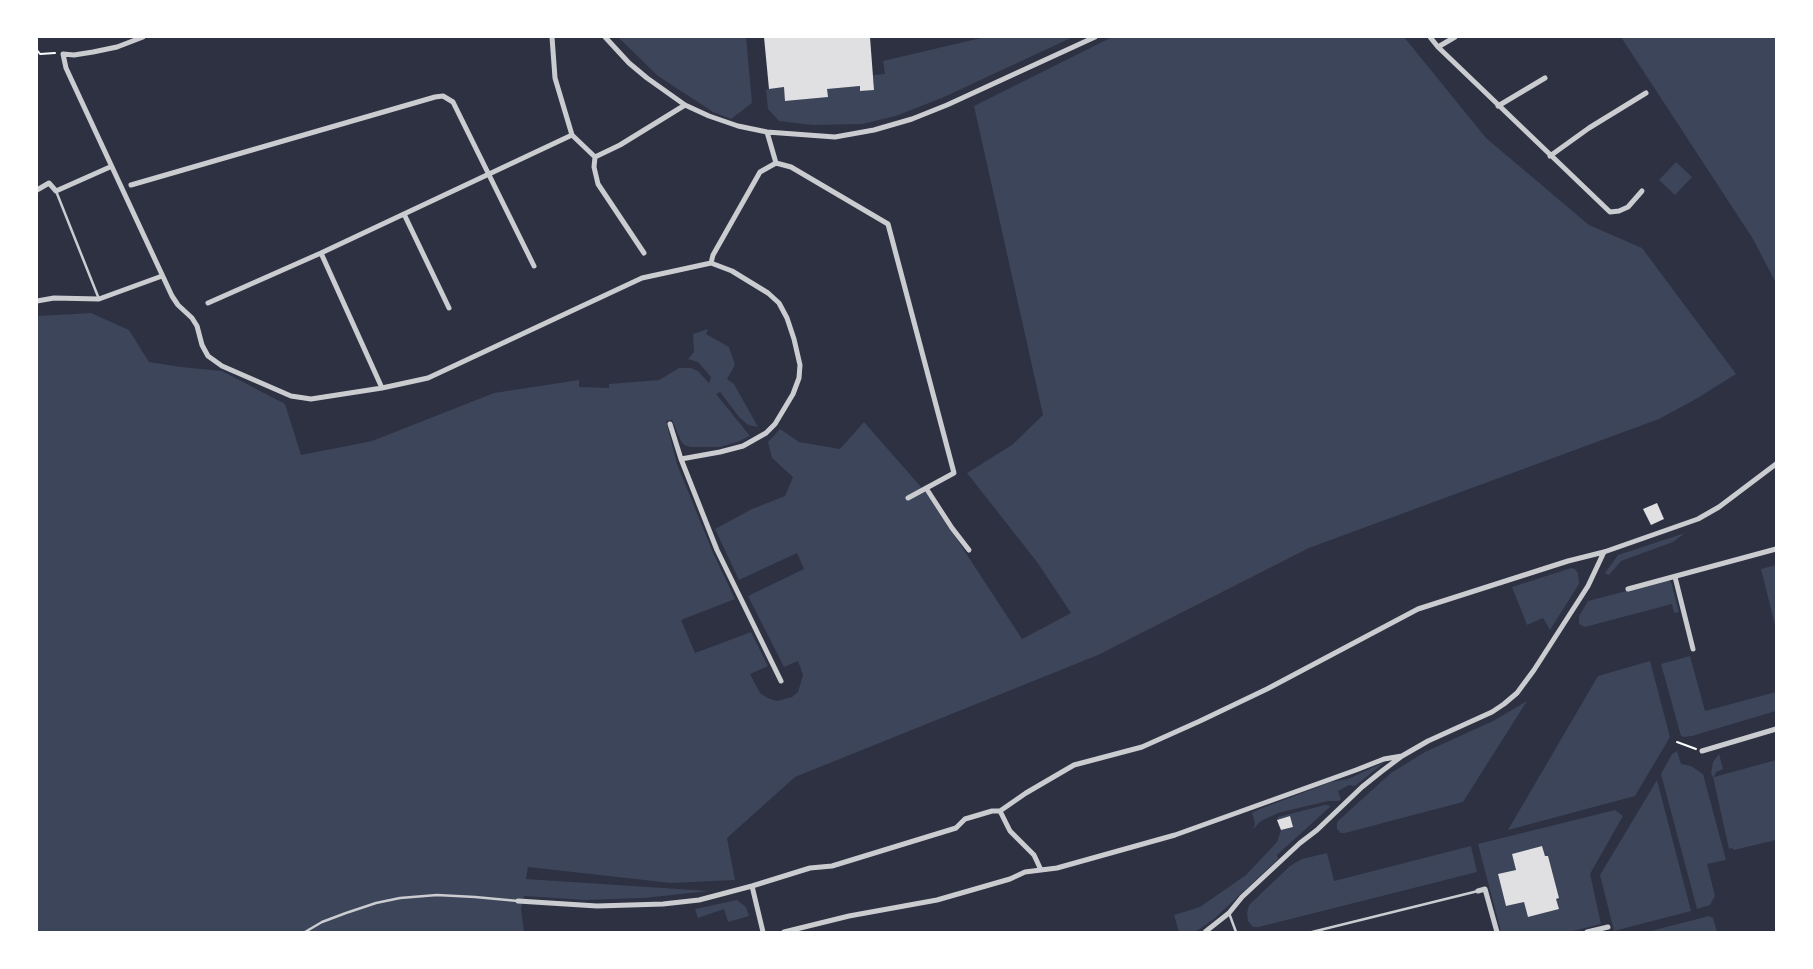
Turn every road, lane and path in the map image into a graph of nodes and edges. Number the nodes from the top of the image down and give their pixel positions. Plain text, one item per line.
1 (143, 37) edge
2 (552, 37) edge
3 (605, 37) edge
4 (1095, 37) edge
5 (1430, 37) edge
6 (1455, 37) edge
7 (1438, 47) junction
8 (37, 50) edge
9 (63, 54) junction
10 (1545, 78) dead end
11 (1646, 93) dead end
12 (685, 105) junction
13 (1498, 106) junction
14 (768, 132) junction
15 (572, 135) junction
16 (1550, 156) junction
17 (595, 157) junction
18 (776, 163) junction
19 (110, 167) junction
20 (489, 173) junction
21 (131, 185) dead end
22 (37, 190) edge
23 (56, 191) junction
24 (1642, 191) dead end
25 (404, 214) junction
26 (321, 253) junction
27 (644, 253) dead end
28 (711, 263) junction
29 (534, 266) dead end
30 (162, 276) junction
31 (99, 299) junction
32 (37, 301) edge
33 (208, 303) dead end
34 (449, 308) dead end
35 (382, 388) junction
36 (670, 424) dead end
37 (681, 459) junction
38 (1776, 464) edge
39 (926, 488) junction
40 (908, 498) dead end
41 (1776, 549) edge
42 (969, 550) dead end
43 (1604, 552) junction
44 (1675, 577) junction
45 (1628, 589) dead end
46 (1693, 649) dead end
47 (781, 681) dead end
48 (1776, 729) edge
49 (1677, 742) dead end
50 (1702, 751) joint
51 (1402, 756) junction
52 (1000, 811) junction
53 (1041, 870) junction
54 (752, 886) junction
55 (1478, 891) joint
56 (518, 901) joint
57 (1229, 913) junction
58 (1608, 927) dead end
59 (305, 932) edge
60 (763, 932) edge
61 (784, 932) edge
62 (1205, 932) edge
63 (1236, 932) edge
64 (1312, 932) edge
65 (1497, 932) edge
66 (1587, 932) edge

1 - 9 street
2 - 15 street
3 - 12 street
4 - 14 street
5 - 7 street
6 - 7 street
7 - 13 street
8 - 9 path
9 - 19 street
10 - 13 street
11 - 16 street
12 - 14 street
12 - 17 street
13 - 16 street
14 - 18 street
15 - 17 street
15 - 20 street
16 - 24 street
17 - 27 street
18 - 28 street
18 - 39 street
19 - 23 street
19 - 30 street
20 - 21 street
20 - 25 street
20 - 29 street
22 - 23 street
23 - 31 lane
25 - 26 street
25 - 34 street
26 - 33 street
26 - 35 street
28 - 35 street
28 - 37 street
30 - 31 street
30 - 35 street
31 - 32 street
36 - 37 street
37 - 47 street
38 - 43 street
39 - 40 street
39 - 42 street
41 - 44 street
43 - 51 street
43 - 52 street
44 - 45 street
44 - 46 street
48 - 50 street
49 - 50 path
51 - 53 street
51 - 57 street
52 - 53 street
52 - 54 street
53 - 61 street
54 - 56 street
54 - 60 street
55 - 64 lane
55 - 65 street
56 - 59 lane
57 - 62 street
57 - 63 lane
58 - 66 street

